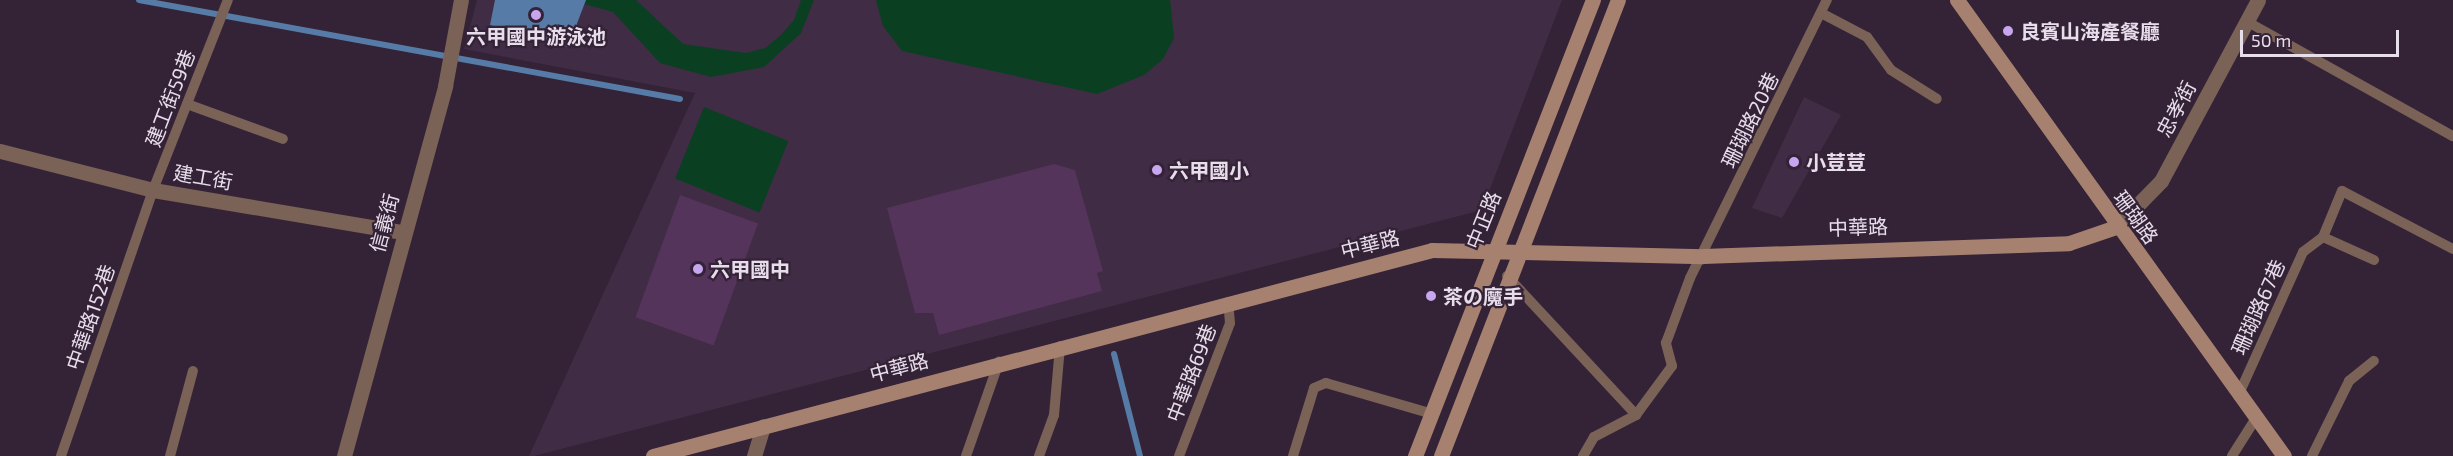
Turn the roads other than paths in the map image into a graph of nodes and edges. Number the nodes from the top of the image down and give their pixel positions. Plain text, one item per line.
1 (228, 0) edge
2 (460, 0) edge
3 (1593, 0) edge
4 (1618, 0) edge
5 (1827, 0) edge
6 (1957, 0) edge
7 (2258, 0) edge
8 (1821, 13) junction
9 (2246, 21) junction
10 (1937, 99) dead end
11 (187, 104) junction
12 (2453, 136) edge
13 (283, 139) dead end
14 (0, 151) edge
15 (153, 190) junction
16 (2116, 227) junction
17 (402, 232) junction
18 (2323, 237) junction
19 (2453, 249) edge
20 (1492, 254) junction
21 (1516, 256) junction
22 (1703, 256) junction
23 (2374, 260) dead end
24 (1507, 276) junction
25 (1228, 302) junction
26 (1060, 346) junction
27 (2374, 361) dead end
28 (999, 362) junction
29 (194, 371) dead end
30 (2238, 396) junction
31 (1430, 413) junction
32 (1636, 415) junction
33 (2256, 418) junction
34 (763, 426) junction
35 (61, 456) edge
36 (170, 456) edge
37 (344, 456) edge
38 (656, 456) edge
39 (754, 456) edge
40 (966, 456) edge
41 (1039, 456) edge
42 (1179, 456) edge
43 (1293, 456) edge
44 (1414, 456) edge
45 (1441, 456) edge
46 (1583, 456) edge
47 (2232, 456) edge
48 (2284, 456) edge
49 (2312, 456) edge

1 - 11 lane, 建工街59巷
2 - 17 street, 信義街
3 - 20 street, 中正路
4 - 21 street
5 - 8 lane, 珊瑚路20巷
6 - 16 street, 珊瑚路
7 - 9 street, 忠孝街
8 - 10 lane
8 - 22 lane, 珊瑚路20巷
9 - 12 lane
9 - 16 street, 忠孝街
11 - 13 lane
11 - 15 lane, 建工街59巷
14 - 15 street, 建工街
15 - 17 street, 建工街
15 - 35 lane, 中華路152巷
16 - 22 street, 中華路
16 - 30 street, 珊瑚路
17 - 37 street, 信義街
18 - 19 lane, 珊瑚路67巷
18 - 23 lane
18 - 30 lane, 珊瑚路67巷
20 - 21 street, 中華路
20 - 25 street, 中華路
20 - 31 street, 中正路
21 - 22 street, 中華路
21 - 24 street
22 - 32 lane, 珊瑚路20巷
24 - 32 lane
24 - 45 street
25 - 26 street, 中華路
25 - 42 lane, 中華路69巷
26 - 28 street, 中華路
26 - 41 lane
27 - 49 lane
28 - 34 street, 中華路
28 - 40 lane
29 - 36 lane
30 - 33 street, 珊瑚路
31 - 43 lane
31 - 44 street, 中正路
32 - 46 lane
33 - 47 lane
33 - 48 street, 珊瑚路
34 - 38 street, 中華路
34 - 39 street

